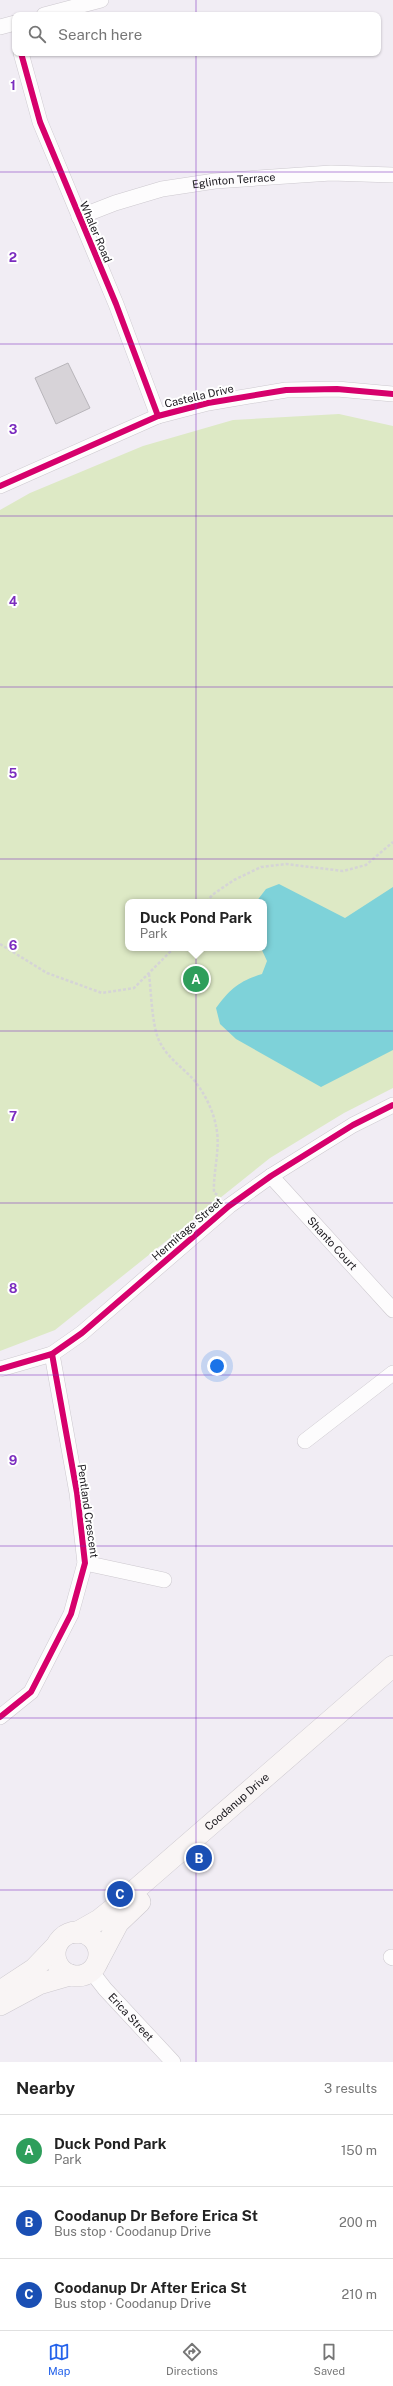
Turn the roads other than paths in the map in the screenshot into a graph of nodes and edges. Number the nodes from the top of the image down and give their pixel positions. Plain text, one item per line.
1 (101, 0) edge
2 (55, 12) edge
3 (22, 56) edge
4 (393, 175) edge
5 (79, 217) junction
6 (393, 394) edge
7 (158, 416) junction
8 (0, 486) edge
9 (393, 1105) edge
10 (271, 1176) junction
11 (393, 1310) edge
12 (52, 1354) junction
13 (0, 1369) edge
14 (393, 1373) edge
15 (305, 1441) dead end
16 (85, 1563) junction
17 (164, 1580) dead end
18 (393, 1666) edge
19 (393, 1682) edge
20 (0, 1717) edge
21 (76, 1933) junction
22 (56, 1946) junction
23 (95, 1965) junction
24 (70, 1975) junction
25 (0, 1992) edge
26 (0, 2005) edge
27 (173, 2062) edge

1 - 2 street
3 - 5 street, Whaler Road
4 - 5 street, Eglinton Terrace
5 - 7 street, Whaler Road
6 - 7 street, Castella Drive
7 - 8 street, Castella Drive
9 - 10 street, Hermitage Street
10 - 11 street, Shanto Court
10 - 12 street, Hermitage Street
12 - 13 street, Hermitage Street
12 - 16 street, Pentland Crescent
14 - 15 street
16 - 17 street
16 - 20 street, Pentland Crescent
18 - 21 main road, Coodanup Drive
19 - 23 main road, Coodanup Drive
21 - 22 main road
21 - 23 main road
22 - 24 main road
22 - 25 main road
23 - 24 main road
23 - 27 street, Erica Street
24 - 26 main road

